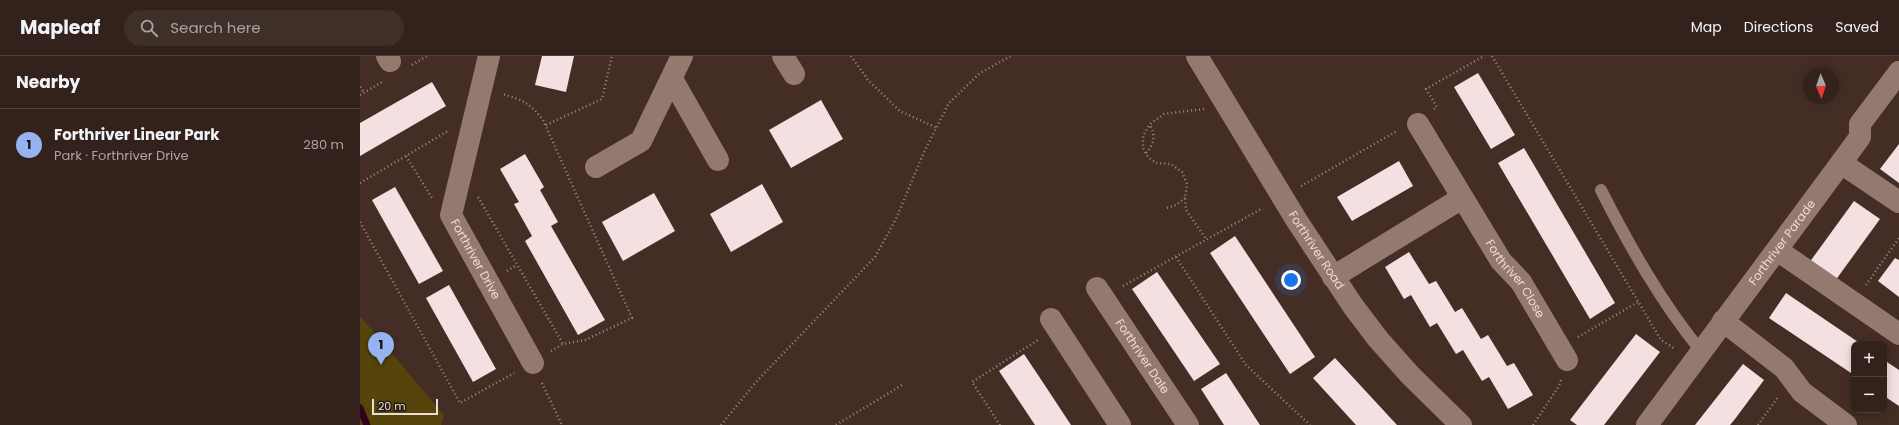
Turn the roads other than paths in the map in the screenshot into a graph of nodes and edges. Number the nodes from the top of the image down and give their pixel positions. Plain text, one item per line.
1 (489, 56) edge
2 (682, 56) edge
3 (783, 56) edge
4 (1197, 56) edge
5 (1899, 72) edge
6 (794, 74) dead end
7 (672, 79) junction
8 (1417, 121) road end
9 (718, 160) dead end
10 (1841, 163) junction
11 (596, 167) dead end
12 (1601, 190) dead end
13 (1462, 198) junction
14 (1899, 202) edge
15 (1776, 250) junction
16 (1332, 277) junction
17 (1100, 292) road end
18 (1723, 321) junction
19 (1054, 323) road end
20 (1899, 334) edge
21 (1564, 354) road end
22 (1697, 357) junction
23 (533, 362) road end
24 (1120, 425) edge
25 (1188, 425) edge
26 (1461, 425) edge
27 (1647, 425) edge
28 (1846, 425) edge

1 - 23 street, Forthriver Drive
2 - 7 street
3 - 6 street
4 - 16 street, Forthriver Road
5 - 10 street, Forthriver Parade
7 - 9 street
7 - 11 street
8 - 13 street, Forthriver Close
10 - 14 street
10 - 15 street, Forthriver Parade
12 - 22 lane
13 - 16 street
13 - 21 street, Forthriver Close
15 - 18 street, Forthriver Parade
15 - 20 street
16 - 26 street, Forthriver Road
17 - 25 street, Forthriver Dale
18 - 22 street, Forthriver Parade
18 - 28 street
19 - 24 street
22 - 27 street, Forthriver Parade

